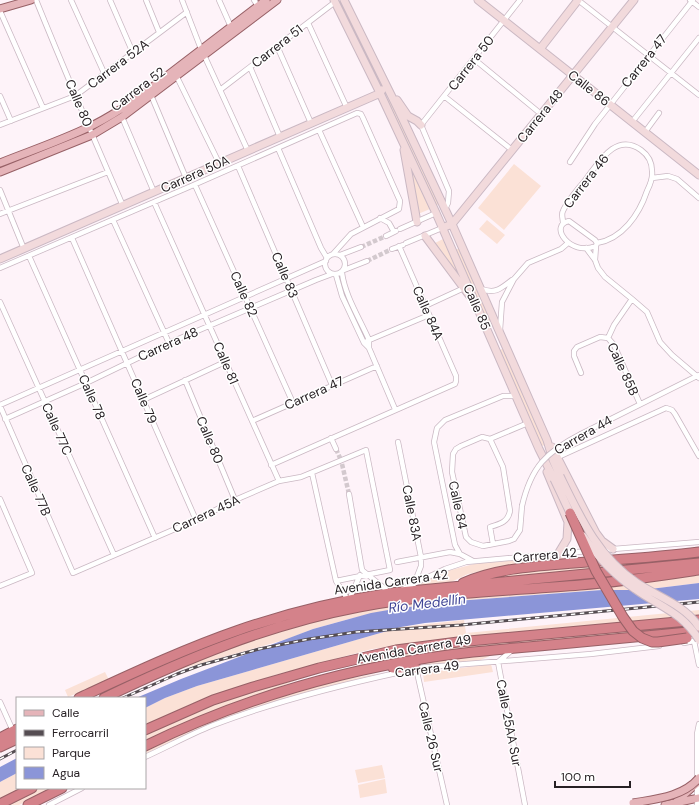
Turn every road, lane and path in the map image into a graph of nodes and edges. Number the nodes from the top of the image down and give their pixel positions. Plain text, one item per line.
1 (31, 0) edge
2 (36, 0) edge
3 (71, 0) edge
4 (110, 0) edge
5 (146, 0) edge
6 (182, 0) edge
7 (218, 0) edge
8 (266, 0) edge
9 (277, 0) edge
10 (344, 0) edge
11 (478, 0) edge
12 (520, 0) edge
13 (578, 0) edge
14 (634, 0) edge
15 (692, 0) edge
16 (334, 1) edge
17 (256, 3) edge
18 (699, 7) edge
19 (0, 10) edge
20 (187, 12) junction
21 (504, 20) junction
22 (308, 22) junction
23 (231, 27) junction
24 (612, 27) junction
25 (159, 32) junction
26 (699, 38) edge
27 (277, 46) junction
28 (540, 49) junction
29 (203, 52) junction
30 (133, 53) junction
31 (648, 56) junction
32 (474, 59) junction
33 (250, 67) junction
34 (671, 73) junction
35 (105, 74) junction
36 (573, 75) junction
37 (176, 76) junction
38 (386, 85) junction
39 (220, 90) junction
40 (380, 93) junction
41 (151, 95) junction
42 (699, 95) edge
43 (0, 96) edge
44 (75, 96) junction
45 (444, 96) junction
46 (392, 98) junction
47 (610, 104) junction
48 (43, 108) junction
49 (347, 108) junction
50 (659, 113) dead end
51 (541, 114) junction
52 (122, 117) junction
53 (11, 121) junction
54 (632, 122) junction
55 (311, 124) junction
56 (0, 125) edge
57 (421, 126) junction
58 (90, 127) junction
59 (319, 130) junction
60 (645, 132) junction
61 (92, 135) junction
62 (280, 137) junction
63 (401, 138) junction
64 (278, 148) junction
65 (512, 150) junction
66 (248, 151) junction
67 (570, 162) dead end
68 (0, 163) edge
69 (219, 164) junction
70 (238, 166) junction
71 (0, 172) edge
72 (108, 172) junction
73 (699, 175) edge
74 (186, 178) junction
75 (652, 178) junction
76 (195, 184) junction
77 (0, 190) edge
78 (154, 192) junction
79 (699, 198) edge
80 (154, 202) junction
81 (123, 206) junction
82 (445, 209) junction
83 (8, 211) junction
84 (436, 213) junction
85 (0, 214) edge
86 (380, 218) junction
87 (113, 220) junction
88 (417, 222) junction
89 (563, 223) junction
90 (452, 224) junction
91 (363, 227) junction
92 (442, 228) junction
93 (397, 231) junction
94 (386, 236) tunnel mouth
95 (425, 236) junction
96 (72, 238) junction
97 (568, 243) junction
98 (403, 245) junction
99 (596, 245) junction
100 (361, 247) tunnel mouth
101 (586, 248) junction
102 (24, 249) junction
103 (392, 249) tunnel mouth
104 (333, 254) junction
105 (340, 255) junction
106 (29, 256) junction
107 (0, 259) edge
108 (326, 259) junction
109 (595, 260) junction
110 (367, 261) tunnel mouth
111 (0, 268) edge
112 (343, 271) junction
113 (334, 275) junction
114 (286, 279) junction
115 (514, 279) junction
116 (464, 288) junction
117 (481, 289) junction
118 (292, 291) junction
119 (245, 296) junction
120 (632, 299) junction
121 (0, 302) edge
122 (476, 304) junction
123 (425, 306) junction
124 (251, 309) junction
125 (205, 315) junction
126 (429, 315) junction
127 (210, 326) junction
128 (500, 331) junction
129 (164, 332) junction
130 (608, 338) junction
131 (369, 340) junction
132 (504, 340) junction
133 (169, 343) junction
134 (364, 343) junction
135 (494, 345) junction
136 (369, 348) junction
137 (122, 351) junction
138 (225, 362) junction
139 (127, 363) junction
140 (377, 366) junction
141 (80, 370) junction
142 (581, 373) dead end
143 (698, 377) edge
144 (185, 380) junction
145 (86, 383) junction
146 (332, 385) junction
147 (39, 388) junction
148 (516, 396) junction
149 (143, 400) junction
150 (45, 401) junction
151 (294, 402) junction
152 (640, 404) junction
153 (0, 406) edge
154 (395, 409) junction
155 (5, 419) junction
156 (252, 421) junction
157 (528, 424) junction
158 (331, 438) junction
159 (490, 439) junction
160 (398, 442) dead end
161 (539, 448) junction
162 (336, 449) tunnel mouth
163 (699, 456) edge
164 (555, 459) junction
165 (271, 464) junction
166 (312, 473) junction
167 (557, 477) junction
168 (279, 481) junction
169 (349, 494) tunnel mouth
170 (0, 499) edge
171 (235, 500) junction
172 (569, 518) junction
173 (196, 520) junction
174 (593, 527) junction
175 (155, 538) junction
176 (699, 542) edge
177 (493, 544) junction
178 (613, 549) junction
179 (699, 552) edge
180 (460, 554) junction
181 (558, 554) junction
182 (114, 555) junction
183 (421, 557) junction
184 (473, 561) junction
185 (397, 562) dead end
186 (699, 563) edge
187 (362, 570) junction
188 (699, 570) edge
189 (73, 573) joint
190 (368, 575) junction
191 (359, 576) junction
192 (336, 580) junction
193 (414, 584) junction
194 (0, 586) edge
195 (457, 586) junction
196 (393, 592) junction
197 (348, 600) junction
198 (699, 620) edge
199 (699, 627) edge
200 (699, 631) edge
201 (696, 639) edge
202 (513, 648) junction
203 (348, 661) junction
204 (498, 662) junction
205 (699, 665) edge
206 (149, 667) junction
207 (374, 668) junction
208 (416, 668) junction
209 (270, 696) junction
210 (81, 697) edge
211 (94, 697) edge
212 (106, 697) edge
213 (0, 702) edge
214 (699, 724) edge
215 (146, 730) edge
216 (16, 733) edge
217 (0, 738) edge
218 (146, 746) edge
219 (0, 747) edge
220 (146, 757) edge
221 (698, 781) edge
222 (30, 789) edge
223 (60, 789) edge
224 (80, 789) edge
225 (698, 800) edge
226 (674, 803) junction
227 (0, 804) edge
228 (631, 804) edge
229 (28, 805) edge
230 (49, 805) edge
231 (447, 805) edge
232 (525, 805) edge
233 (665, 805) edge

1 - 19 main road
2 - 44 street, Calle 80
3 - 35 street
4 - 30 street
5 - 25 street
6 - 20 street
7 - 23 street
8 - 17 main road, Carrera 52
9 - 29 main road, Carrera 52
10 - 38 main road, Calle 85
11 - 21 main road, Calle 86
12 - 21 street, Carrera 50
13 - 24 street
13 - 28 main road
14 - 24 main road, Carrera 48
15 - 18 street
15 - 31 street, Carrera 47
16 - 22 street, Carrera 51
16 - 40 main road, Calle 85
17 - 23 main road, Carrera 52
19 - 48 street
20 - 25 street, Carrera 52A
20 - 29 street
21 - 28 main road, Calle 86
21 - 32 street, Carrera 50
22 - 27 street, Carrera 51
22 - 49 street
23 - 29 main road, Carrera 52
24 - 31 street
24 - 36 main road, Carrera 48
25 - 30 street, Carrera 52A
26 - 34 street
27 - 33 street, Carrera 51
27 - 55 street
28 - 36 main road, Calle 86
29 - 37 main road, Carrera 52
29 - 39 street
29 - 58 main road, Carrera 52
30 - 35 street, Carrera 52A
31 - 34 street
31 - 47 street, Carrera 47
32 - 45 street, Carrera 50
32 - 51 street
33 - 39 street, Carrera 51
33 - 62 street
34 - 42 street
34 - 54 street
35 - 44 street, Carrera 52A
36 - 47 main road, Calle 86
36 - 51 main road, Carrera 48
37 - 41 main road, Carrera 52
37 - 69 street
38 - 40 main road, Carrera 50A
38 - 46 main road, Calle 85
39 - 66 street
40 - 46 main road
40 - 49 main road, Carrera 50A
40 - 63 main road, Calle 85
41 - 52 main road, Carrera 52
41 - 74 street
43 - 53 street
44 - 48 street, Carrera 52A
44 - 58 street, Calle 80
45 - 57 street, Carrera 50
45 - 65 street
46 - 57 main road
46 - 82 main road, Calle 85
47 - 54 main road, Calle 86
47 - 67 street, Carrera 47
48 - 53 street, Carrera 52A
49 - 55 main road, Carrera 50A
50 - 60 street
51 - 65 main road, Carrera 48
52 - 61 main road, Carrera 52
52 - 78 street
53 - 56 street, Carrera 52A
54 - 60 main road, Calle 86
55 - 62 main road, Carrera 50A
57 - 82 street
58 - 61 street, Calle 80
58 - 68 main road, Carrera 52
59 - 64 street
59 - 86 street
59 - 91 street
60 - 73 main road, Calle 86
61 - 71 main road, Carrera 52
61 - 72 street, Calle 80
62 - 66 main road, Carrera 50A
63 - 84 main road, Calle 85
63 - 88 main road
64 - 70 street
64 - 108 street
65 - 90 main road, Carrera 48
66 - 69 main road, Carrera 50A
69 - 74 main road, Carrera 50A
70 - 76 street
70 - 114 street, Calle 83
72 - 81 street, Calle 80
72 - 83 street
74 - 78 main road, Carrera 50A
75 - 79 street
75 - 89 street, Carrera 46
75 - 99 street
76 - 80 street
76 - 119 street, Calle 82
77 - 83 street
78 - 81 main road, Carrera 50A
80 - 87 street
80 - 125 street, Calle 81
81 - 102 main road, Carrera 50A
82 - 90 main road, Calle 85
83 - 85 street
83 - 102 street
84 - 88 street
84 - 90 main road
84 - 92 main road, Calle 85
86 - 91 street
86 - 93 street
87 - 96 street
87 - 129 street
88 - 93 street
89 - 97 street, Carrera 46
89 - 99 street
90 - 92 main road, Carrera 48
90 - 117 main road, Calle 85
91 - 104 street
92 - 95 street
92 - 122 main road, Calle 85
93 - 94 street
95 - 98 street
95 - 116 main road
96 - 106 street
96 - 137 street, Calle 79
97 - 101 street
97 - 115 street
98 - 103 street
98 - 123 street, Calle 84A
99 - 101 street
99 - 109 street
100 - 105 street
101 - 109 street
102 - 107 main road, Carrera 50A
104 - 105 street
104 - 108 street
105 - 112 street
106 - 111 street
106 - 141 street, Calle 78
108 - 113 street
108 - 114 street, Carrera 48
109 - 120 street
110 - 112 street
112 - 113 street
112 - 131 street
113 - 118 street, Carrera 48
113 - 134 street
114 - 118 street, Calle 83
114 - 119 street, Carrera 48
115 - 117 street
115 - 128 street
116 - 122 main road
116 - 123 street
117 - 128 main road, Calle 85
118 - 124 street, Carrera 48
118 - 146 street, Calle 83
119 - 124 street, Calle 82
119 - 125 street, Carrera 48
120 - 130 street, Calle 85B
120 - 143 street
121 - 147 street, Calle 77C
122 - 135 main road, Calle 85
123 - 126 street, Calle 84A
124 - 127 street, Carrera 48
124 - 151 street, Calle 82
125 - 127 street, Calle 81
125 - 129 street, Carrera 48
126 - 131 street
126 - 154 street, Calle 84A
127 - 133 street, Carrera 48
127 - 138 street, Calle 81
128 - 132 main road, Calle 85
129 - 133 street
129 - 137 street, Carrera 48
130 - 142 street
130 - 152 street, Calle 85B
131 - 134 street
131 - 136 street
132 - 135 main road
132 - 164 main road, Calle 85
133 - 139 street, Carrera 48
134 - 136 street
135 - 148 main road, Calle 85
136 - 140 street
137 - 139 street, Calle 79
137 - 141 street, Carrera 48
138 - 144 street
138 - 156 street, Calle 81
139 - 145 street, Carrera 48
139 - 149 street, Calle 79
140 - 146 street, Carrera 47
140 - 154 street
141 - 145 street, Calle 78
141 - 147 street, Carrera 48
143 - 152 street, Carrera 44
144 - 149 street
144 - 171 street, Calle 80
145 - 150 street, Carrera 48
145 - 175 street, Calle 78
146 - 151 street, Carrera 47
147 - 150 street, Calle 77C
147 - 153 street, Carrera 48
148 - 157 main road, Calle 85
148 - 180 street
149 - 173 street, Calle 79
150 - 155 street, Carrera 48
150 - 182 street, Calle 77C
151 - 156 street, Carrera 47
152 - 177 street, Carrera 44, bridge
153 - 155 street, Calle 77B
154 - 158 street
155 - 189 street, Calle 77B
156 - 165 street, Calle 81
157 - 159 street
157 - 161 main road, Calle 85
158 - 162 street
158 - 165 street
159 - 177 street
159 - 177 street, Calle 84
160 - 183 street, Calle 83A
161 - 167 main road, Calle 85
161 - 172 main road
163 - 164 street, Carrera 44
164 - 167 main road, Calle 85
164 - 174 main road
165 - 168 street, Calle 81
166 - 168 street, Carrera 45A
166 - 190 street, Carrera 45A
166 - 192 street
167 - 172 main road, Calle 85, bridge
167 - 199 main road, Calle 85, bridge
168 - 171 street, Carrera 45A
169 - 187 street
170 - 194 street
171 - 173 street, Carrera 45A
172 - 174 main road
172 - 181 main road
172 - 201 main road, Calle 85, bridge
172 - 201 highway, bridge
173 - 175 street, Carrera 45A
174 - 178 main road
175 - 182 street, Carrera 45A
176 - 178 street, Carrera 42
178 - 181 street, Carrera 42
179 - 195 highway
180 - 183 street
180 - 184 street
181 - 184 street, Carrera 42
182 - 189 street, Carrera 45A
183 - 185 street
183 - 193 street, Calle 83A
184 - 193 street, Carrera 42
186 - 195 highway, Avenida Carrera 42
187 - 190 street
187 - 191 street
188 - 212 highway, Avenida Carrera 42
190 - 191 street
190 - 196 street
191 - 192 street
191 - 197 street
192 - 197 street
193 - 196 street, Carrera 42
195 - 196 highway, Avenida Carrera 42
196 - 197 highway, Avenida Carrera 42
197 - 206 highway, Avenida Carrera 42
198 - 203 highway, Avenida Carrera 49
200 - 202 highway, Avenida Carrera 49
201 - 204 street, Carrera 49
201 - 205 street
202 - 204 street, Calle 25AA Sur
202 - 207 highway, Avenida Carrera 49
203 - 209 highway
203 - 215 highway, Avenida Carrera 49
204 - 208 street, Carrera 49
204 - 232 street, Calle 25AA Sur
206 - 210 highway, Avenida Carrera 42
206 - 211 highway
207 - 208 highway
207 - 209 highway, Avenida Carrera 49
208 - 220 street, Carrera 49
208 - 231 street, Calle 26 Sur
209 - 218 highway, Avenida Carrera 49
213 - 216 street
214 - 221 street
216 - 217 highway
216 - 219 highway
221 - 225 street
221 - 226 main road
221 - 228 main road, bridge
222 - 227 highway
223 - 229 highway
224 - 230 street
225 - 226 main road
226 - 233 main road

